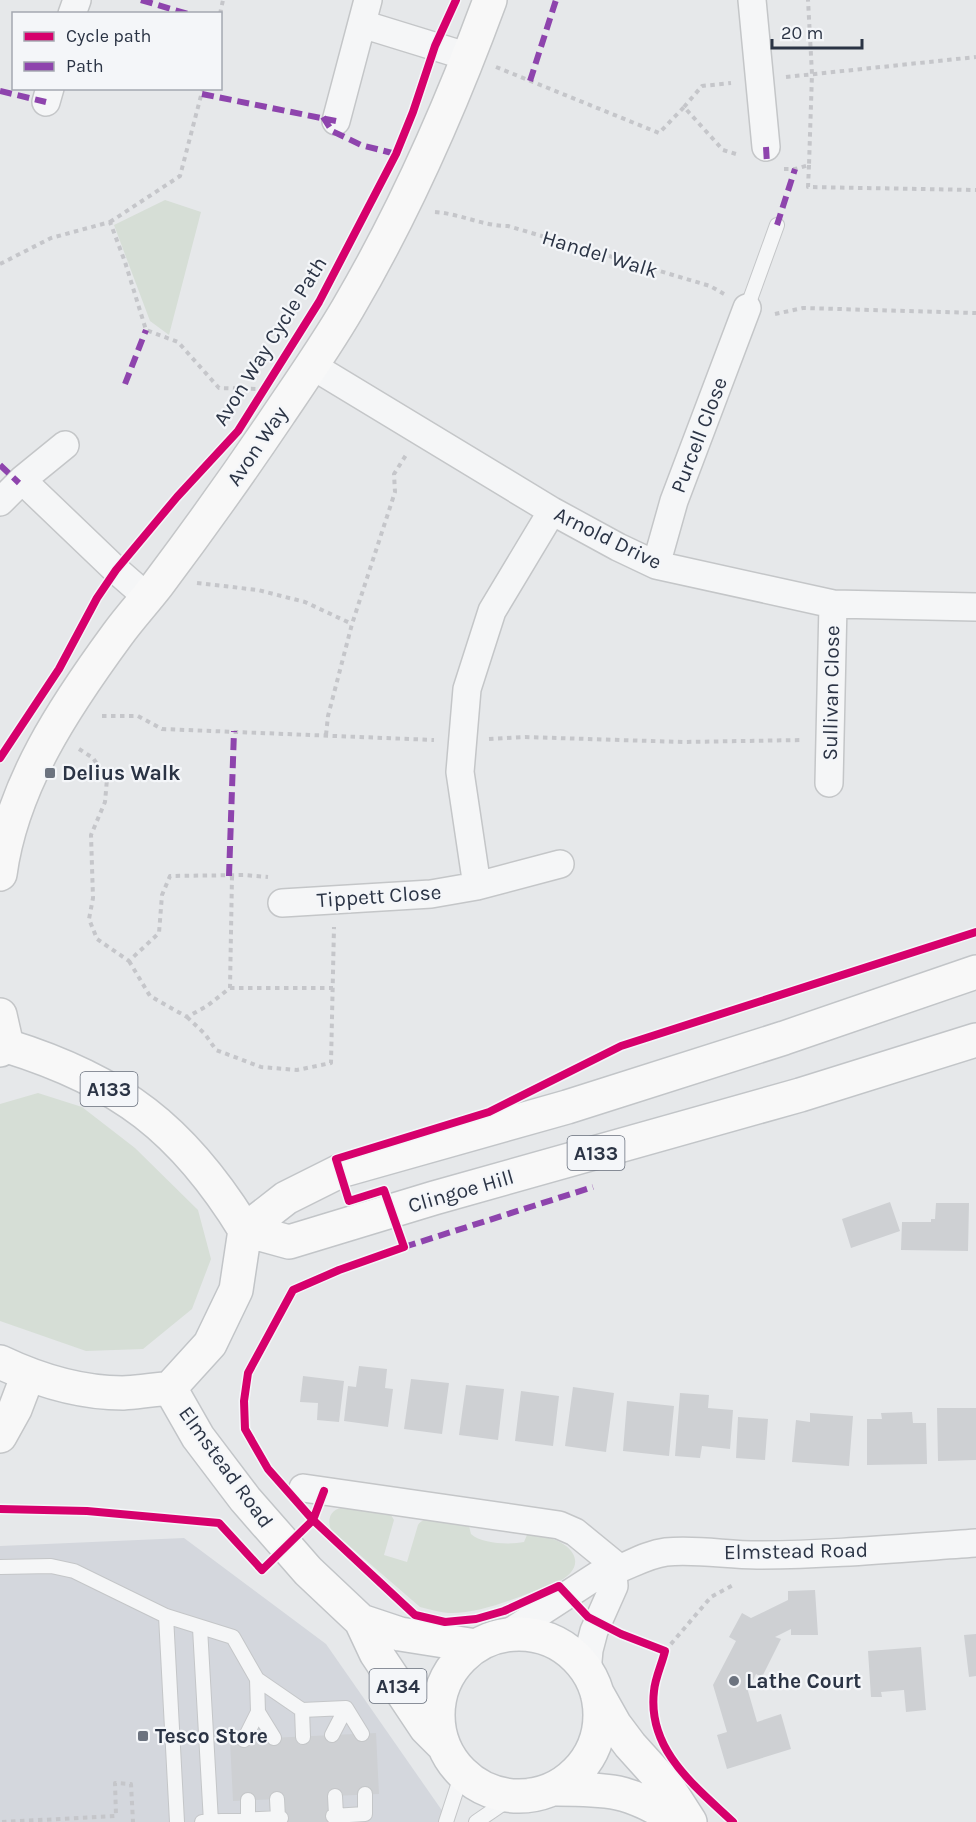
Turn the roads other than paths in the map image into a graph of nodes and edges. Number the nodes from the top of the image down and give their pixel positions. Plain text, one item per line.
1 (490, 0) edge
2 (752, 0) edge
3 (365, 12) edge
4 (469, 57) junction
5 (336, 121) dead end
6 (763, 158) road end
7 (777, 225) dead end
8 (747, 308) joint
9 (311, 365) junction
10 (65, 445) dead end
11 (22, 480) junction
12 (0, 502) edge
13 (552, 512) junction
14 (656, 565) junction
15 (147, 597) junction
16 (833, 604) junction
17 (976, 607) edge
18 (829, 783) dead end
19 (560, 864) dead end
20 (0, 874) edge
21 (477, 886) junction
22 (282, 903) road end
23 (976, 972) edge
24 (0, 1015) edge
25 (976, 1040) edge
26 (4, 1048) edge
27 (245, 1230) junction
28 (14, 1369) edge
29 (170, 1388) junction
30 (0, 1436) edge
31 (303, 1488) dead end
32 (976, 1543) edge
33 (0, 1567) edge
34 (616, 1571) junction
35 (166, 1616) junction
36 (361, 1621) junction
37 (200, 1628) junction
38 (490, 1641) junction
39 (257, 1679) junction
40 (592, 1682) junction
41 (346, 1708) junction
42 (302, 1710) junction
43 (258, 1712) junction
44 (362, 1734) dead end
45 (332, 1735) dead end
46 (303, 1737) dead end
47 (274, 1738) dead end
48 (244, 1740) dead end
49 (444, 1746) junction
50 (462, 1773) junction
51 (557, 1789) junction
52 (365, 1794) dead end
53 (335, 1796) dead end
54 (514, 1796) junction
55 (276, 1798) dead end
56 (248, 1800) dead end
57 (248, 1820) junction
58 (177, 1822) edge
59 (202, 1822) edge
60 (211, 1822) edge
61 (447, 1822) edge
62 (476, 1822) edge
63 (682, 1822) edge
64 (690, 1822) edge

1 - 4 main road, Avon Way
2 - 6 street
3 - 4 street
3 - 5 street
4 - 9 main road, Avon Way
7 - 8 lane
8 - 14 street, Purcell Close
9 - 13 street, Arnold Drive
9 - 15 main road, Avon Way
10 - 11 street
11 - 12 street
11 - 15 street
13 - 14 street, Arnold Drive
13 - 21 street
14 - 16 street, Arnold Drive
15 - 20 main road, Avon Way
16 - 17 street, Arnold Drive
16 - 18 street, Sullivan Close
19 - 21 street, Tippett Close
21 - 22 street, Tippett Close
23 - 27 main road, A133
24 - 26 main road
25 - 27 main road, Clingoe Hill / A133
26 - 27 main road, A133
27 - 29 main road
28 - 29 main road
28 - 30 main road
29 - 36 main road, Elmstead Road / A134
31 - 34 street
32 - 34 street, Elmstead Road
33 - 35 lane
34 - 38 street, Elmstead Road
34 - 40 street
35 - 37 lane
35 - 58 lane
36 - 38 main road, Elmstead Road / A134
36 - 49 main road, Elmstead Road / A134
37 - 39 lane
37 - 60 lane
38 - 40 main road, A134
38 - 49 main road, A134
39 - 42 lane
39 - 43 lane
40 - 51 main road
40 - 64 main road, A134
41 - 42 lane
41 - 44 lane
41 - 45 lane
42 - 46 lane
43 - 47 lane
43 - 48 lane
49 - 50 main road, A134
50 - 54 main road, A134
50 - 61 lane
51 - 54 main road, A134
51 - 63 main road, A134
52 - 53 lane
54 - 62 lane
55 - 57 lane
56 - 57 lane
57 - 60 lane
59 - 60 lane

